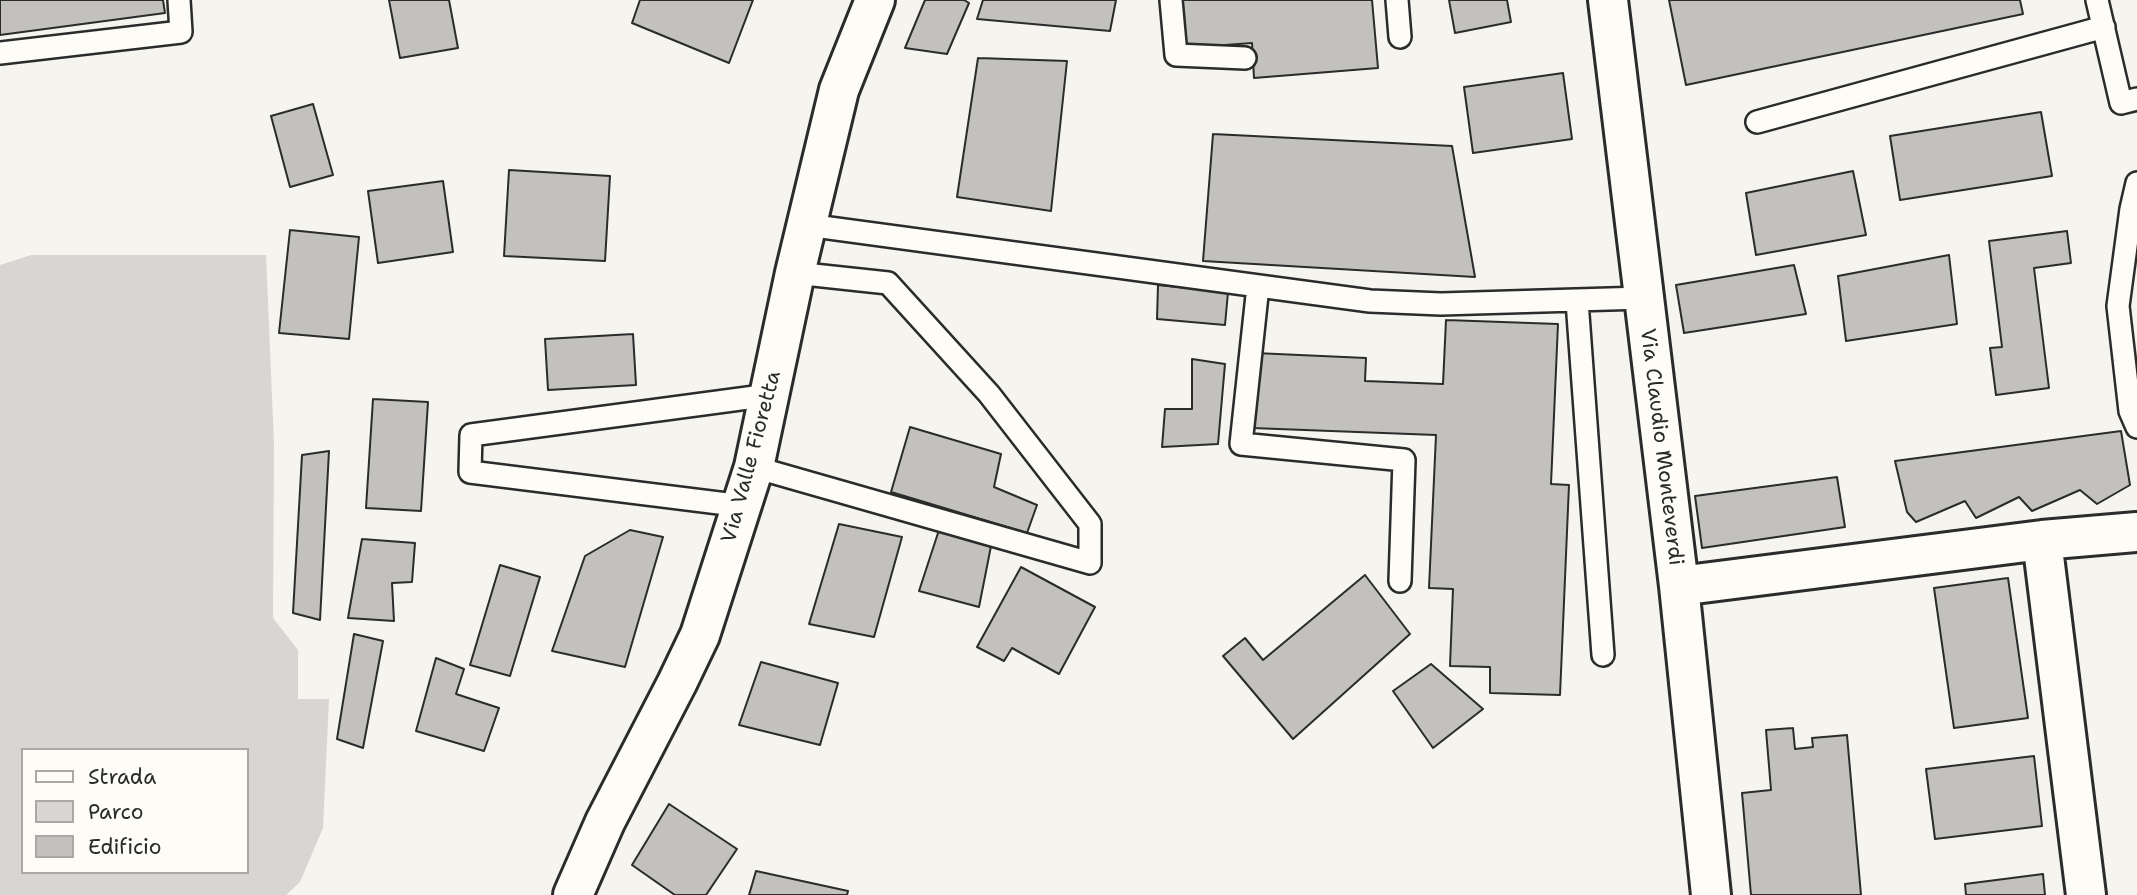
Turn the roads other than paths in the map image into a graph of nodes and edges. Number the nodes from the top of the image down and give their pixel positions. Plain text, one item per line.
1 (179, 0) edge
2 (875, 0) edge
3 (1171, 0) edge
4 (1397, 0) edge
5 (1608, 0) edge
6 (2097, 0) edge
7 (2104, 27) junction
8 (1400, 37) dead end
9 (0, 53) edge
10 (1245, 58) dead end
11 (2137, 99) edge
12 (1757, 122) dead end
13 (2137, 183) edge
14 (807, 225) junction
15 (795, 273) junction
16 (1258, 286) junction
17 (1643, 298) junction
18 (1577, 301) junction
19 (770, 396) junction
20 (2137, 427) edge
21 (754, 467) junction
22 (743, 506) junction
23 (2137, 532) edge
24 (2042, 540) junction
25 (1400, 581) dead end
26 (1679, 586) junction
27 (1603, 655) dead end
28 (573, 895) edge
29 (1711, 895) edge
30 (2086, 895) edge

1 - 9 lane
2 - 14 street, Via Valle Fioretta
3 - 10 lane
4 - 8 lane
5 - 17 street, Via Claudio Monteverdi
6 - 7 lane
7 - 11 lane
7 - 12 lane
13 - 20 lane
14 - 15 street, Via Valle Fioretta
14 - 16 lane
15 - 19 street, Via Valle Fioretta
15 - 21 lane
16 - 18 lane
16 - 25 lane
17 - 18 lane
17 - 26 street, Via Claudio Monteverdi
18 - 27 lane
19 - 21 street, Via Valle Fioretta
19 - 22 lane
21 - 22 street, Via Valle Fioretta
22 - 28 street, Via Valle Fioretta
23 - 24 street
24 - 26 street
24 - 30 street
26 - 29 street, Via Claudio Monteverdi

